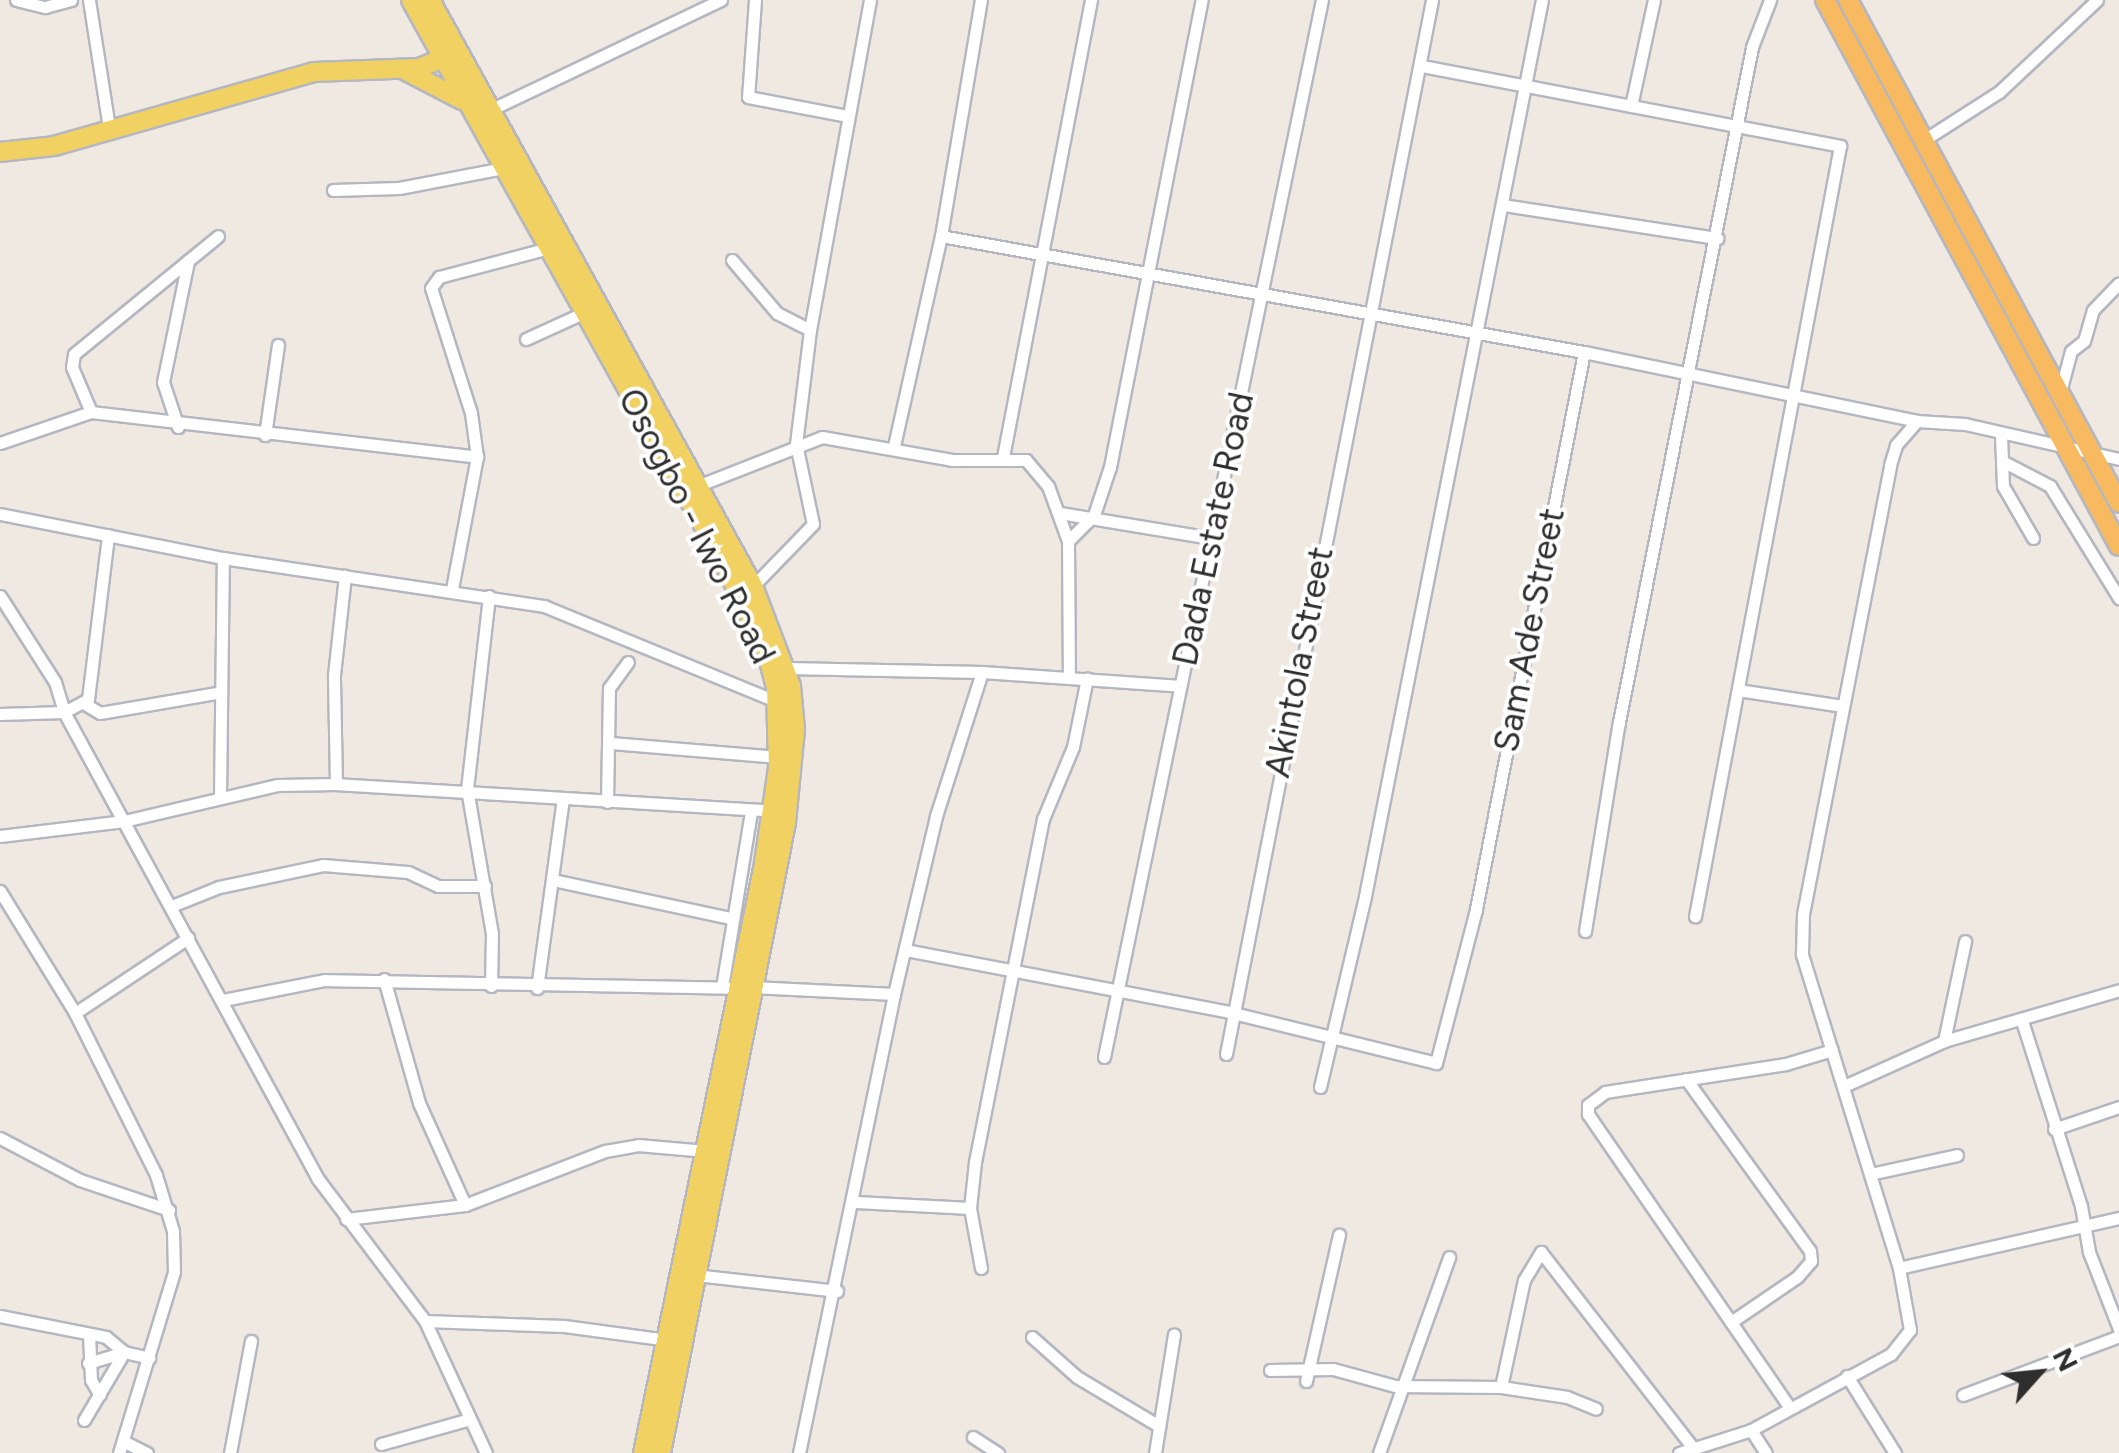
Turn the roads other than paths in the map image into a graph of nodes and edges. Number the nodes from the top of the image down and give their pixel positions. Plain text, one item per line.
1 (16, 0) edge
2 (71, 0) edge
3 (89, 0) edge
4 (411, 0) edge
5 (430, 0) edge
6 (721, 0) edge
7 (754, 0) edge
8 (870, 0) edge
9 (980, 0) edge
10 (1091, 0) edge
11 (1202, 0) edge
12 (1322, 0) edge
13 (1432, 0) edge
14 (1542, 0) edge
15 (1654, 0) edge
16 (1770, 0) edge
17 (1825, 0) edge
18 (1848, 0) edge
19 (2097, 0) edge
20 (451, 55) junction
21 (1422, 66) junction
22 (401, 70) junction
23 (1528, 86) junction
24 (1631, 106) junction
25 (482, 111) junction
26 (848, 116) junction
27 (1739, 126) junction
28 (110, 128) junction
29 (1926, 138) junction
30 (0, 152) edge
31 (504, 168) junction
32 (333, 190) dead end
33 (1503, 205) junction
34 (218, 236) dead end
35 (941, 236) junction
36 (1718, 238) junction
37 (549, 248) junction
38 (1042, 250) junction
39 (732, 260) dead end
40 (188, 261) junction
41 (1151, 277) junction
42 (2119, 283) edge
43 (1260, 296) junction
44 (585, 312) junction
45 (1368, 312) junction
46 (810, 330) junction
47 (1476, 334) junction
48 (526, 339) dead end
49 (278, 345) dead end
50 (1584, 352) junction
51 (1692, 374) junction
52 (2060, 392) junction
53 (1795, 395) junction
54 (91, 412) junction
55 (1917, 421) junction
56 (178, 426) junction
57 (266, 435) junction
58 (2002, 436) junction
59 (0, 443) edge
60 (796, 444) junction
61 (894, 446) junction
62 (2067, 448) junction
63 (2092, 453) junction
64 (478, 457) junction
65 (1003, 457) junction
66 (2119, 459) edge
67 (2006, 463) junction
68 (697, 486) junction
69 (2119, 503) edge
70 (1060, 513) junction
71 (0, 514) edge
72 (1094, 515) junction
73 (108, 535) junction
74 (1210, 538) junction
75 (2033, 538) dead end
76 (1068, 541) junction
77 (2119, 546) edge
78 (223, 558) junction
79 (345, 576) junction
80 (752, 586) junction
81 (452, 589) junction
82 (0, 596) edge
83 (489, 596) junction
84 (2119, 598) edge
85 (628, 662) dead end
86 (787, 668) junction
87 (982, 672) junction
88 (1070, 676) junction
89 (1087, 678) junction
90 (1180, 686) junction
91 (1738, 690) junction
92 (221, 692) junction
93 (778, 702) junction
94 (84, 704) junction
95 (1843, 706) junction
96 (64, 712) junction
97 (0, 714) edge
98 (610, 743) junction
99 (778, 757) junction
100 (336, 784) junction
101 (466, 789) junction
102 (220, 796) junction
103 (562, 798) junction
104 (607, 802) junction
105 (772, 811) junction
106 (751, 812) junction
107 (124, 820) junction
108 (0, 836) edge
109 (552, 880) junction
110 (485, 886) junction
111 (0, 891) edge
112 (174, 905) junction
113 (1695, 916) dead end
114 (730, 918) junction
115 (1585, 931) dead end
116 (188, 938) junction
117 (1965, 941) dead end
118 (905, 950) junction
119 (1013, 970) junction
120 (384, 979) junction
121 (491, 986) junction
122 (738, 987) junction
123 (536, 988) junction
124 (1117, 990) junction
125 (2119, 990) edge
126 (894, 994) junction
127 (223, 1000) junction
128 (1230, 1012) junction
129 (76, 1013) junction
130 (2022, 1021) junction
131 (1334, 1037) junction
132 (1944, 1040) junction
133 (1832, 1050) junction
134 (1226, 1054) dead end
135 (1104, 1057) dead end
136 (1686, 1078) junction
137 (1844, 1086) junction
138 (1320, 1087) dead end
139 (2119, 1107) edge
140 (2054, 1129) junction
141 (0, 1138) edge
142 (706, 1152) junction
143 (1957, 1154) dead end
144 (1870, 1174) junction
145 (856, 1202) junction
146 (465, 1205) junction
147 (970, 1208) junction
148 (169, 1210) junction
149 (2119, 1218) edge
150 (346, 1219) junction
151 (2084, 1226) junction
152 (1339, 1235) dead end
153 (1449, 1258) dead end
154 (981, 1268) dead end
155 (1899, 1268) junction
156 (696, 1274) junction
157 (837, 1291) junction
158 (0, 1316) edge
159 (425, 1321) junction
160 (1731, 1322) junction
161 (2119, 1333) edge
162 (89, 1334) junction
163 (1174, 1335) dead end
164 (1032, 1336) dead end
165 (251, 1340) dead end
166 (667, 1340) junction
167 (124, 1352) junction
168 (149, 1358) junction
169 (88, 1363) junction
170 (1270, 1370) dead end
171 (1307, 1375) junction
172 (1848, 1376) junction
173 (1406, 1386) junction
174 (1501, 1387) junction
175 (1964, 1394) dead end
176 (100, 1395) junction
177 (1790, 1408) junction
178 (1596, 1409) dead end
179 (470, 1418) junction
180 (84, 1420) dead end
181 (1159, 1426) junction
182 (1750, 1430) junction
183 (973, 1436) dead end
184 (381, 1444) dead end
185 (121, 1447) edge
186 (1693, 1448) junction
187 (148, 1453) edge
188 (230, 1453) edge
189 (486, 1453) edge
190 (643, 1453) edge
191 (661, 1453) edge
192 (799, 1453) edge
193 (998, 1453) edge
194 (1154, 1453) edge
195 (1379, 1453) edge
196 (1679, 1453) edge
197 (1766, 1453) edge
198 (1895, 1453) edge

1 - 2 street
3 - 28 street
4 - 20 main road, Osogbo - Iwo Road
5 - 20 main road, Osogbo - Iwo Road
6 - 25 street
7 - 26 street
8 - 26 street
9 - 35 street
10 - 38 street
11 - 41 street
12 - 43 street, Dada Estate Road
13 - 21 street, Akintola Street
14 - 23 street
15 - 24 street
16 - 27 street
17 - 62 highway
18 - 29 highway
19 - 29 street
20 - 22 main road
20 - 25 main road, Osogbo - Iwo Road
21 - 23 street
21 - 45 street, Akintola Street
22 - 25 main road
22 - 28 main road
23 - 24 street
23 - 33 street
24 - 27 street
25 - 31 main road, Osogbo - Iwo Road
25 - 68 main road, Osogbo - Iwo Road
26 - 46 street
27 - 36 street
27 - 53 street
28 - 30 main road
29 - 52 highway
31 - 32 street
31 - 37 main road, Osogbo - Iwo Road
33 - 36 street
33 - 47 street
34 - 40 street
35 - 38 street
35 - 61 street
36 - 51 street
37 - 44 main road, Osogbo - Iwo Road
37 - 64 street
38 - 41 street
38 - 65 street
39 - 46 street
40 - 54 street
40 - 56 street
41 - 43 street
41 - 72 street
42 - 52 street
43 - 45 street
43 - 74 street, Dada Estate Road
44 - 48 street
44 - 93 main road, Osogbo - Iwo Road
45 - 47 street
45 - 128 street, Akintola Street
46 - 60 street
47 - 50 street
47 - 131 street
49 - 57 street
50 - 51 street
50 - 131 street, Sam Ade Street
51 - 53 street
51 - 115 street
52 - 63 highway
53 - 55 street
53 - 91 street
54 - 56 street
54 - 59 street
55 - 58 street
55 - 95 street
56 - 57 street
57 - 64 street
58 - 62 street
58 - 67 street
60 - 61 street
60 - 68 street
60 - 80 street
61 - 65 street
62 - 63 street
62 - 77 highway
63 - 66 street
63 - 69 highway
64 - 81 street
65 - 70 street
67 - 75 street
67 - 84 street
68 - 80 main road, Osogbo - Iwo Road
70 - 72 street
70 - 76 street
71 - 73 street
72 - 74 street
72 - 76 street
73 - 78 street
73 - 94 street
74 - 90 street, Dada Estate Road
76 - 88 street
78 - 79 street
78 - 92 street
79 - 81 street
79 - 100 street
80 - 86 main road, Osogbo - Iwo Road
81 - 83 street
82 - 96 street
83 - 93 street
83 - 101 street
85 - 98 street
86 - 87 street
86 - 122 main road, Osogbo - Iwo Road
87 - 88 street
87 - 118 street
88 - 89 street
89 - 90 street
89 - 119 street
90 - 124 street, Dada Estate Road
91 - 95 street
91 - 113 street
92 - 94 street
92 - 102 street
93 - 99 main road, Osogbo - Iwo Road
94 - 96 street
95 - 133 street
96 - 97 street
96 - 107 street
98 - 99 street
98 - 104 street
99 - 105 main road, Osogbo - Iwo Road
100 - 101 street
100 - 102 street
101 - 103 street
101 - 110 street
102 - 107 street
103 - 104 street
103 - 109 street
104 - 106 street
105 - 106 street
105 - 122 main road, Osogbo - Iwo Road
106 - 114 street
107 - 108 street
107 - 112 street
109 - 114 street
109 - 123 street
110 - 112 street
110 - 121 street
111 - 129 street
112 - 116 street
114 - 122 street
116 - 127 street
116 - 129 street
117 - 132 street
118 - 119 street
118 - 126 street
119 - 124 street
119 - 147 street
120 - 121 street
120 - 127 street
120 - 146 street
121 - 123 street
122 - 123 street
122 - 126 street
122 - 142 main road, Osogbo - Iwo Road
122 - 156 main road, Osogbo - Iwo Road
124 - 128 street
124 - 135 street, Dada Estate Road
125 - 130 street
126 - 145 street
127 - 150 street
128 - 131 street
128 - 134 street, Akintola Street
129 - 148 street
130 - 132 street
130 - 140 street
131 - 138 street
132 - 137 street
133 - 136 street
133 - 137 street
136 - 160 street
136 - 160 street
137 - 144 street
139 - 140 street
140 - 151 street
141 - 148 street
142 - 146 street
142 - 166 main road, Osogbo - Iwo Road
143 - 144 street
144 - 155 street
145 - 147 street
145 - 157 street
146 - 150 street
147 - 154 street
148 - 168 street
149 - 151 street
150 - 159 street
151 - 155 street
151 - 161 street
152 - 171 street
153 - 173 street
155 - 172 street
156 - 157 street
156 - 191 main road, Osogbo - Iwo Road
157 - 192 street
158 - 162 street
159 - 166 street
159 - 179 street
160 - 177 street
161 - 175 street
162 - 167 street
162 - 169 street
163 - 181 street
164 - 181 street
165 - 188 street
166 - 190 main road, Osogbo - Iwo Road
167 - 168 street
167 - 169 street
167 - 176 street
168 - 185 street
169 - 176 street
170 - 171 street
171 - 173 street
172 - 177 street
172 - 198 street
173 - 174 street
173 - 195 street
174 - 178 street
174 - 186 street
176 - 180 street
177 - 182 street
179 - 184 street
179 - 189 street
181 - 194 street
182 - 186 street
182 - 197 street
183 - 193 street
185 - 187 street
186 - 196 street

